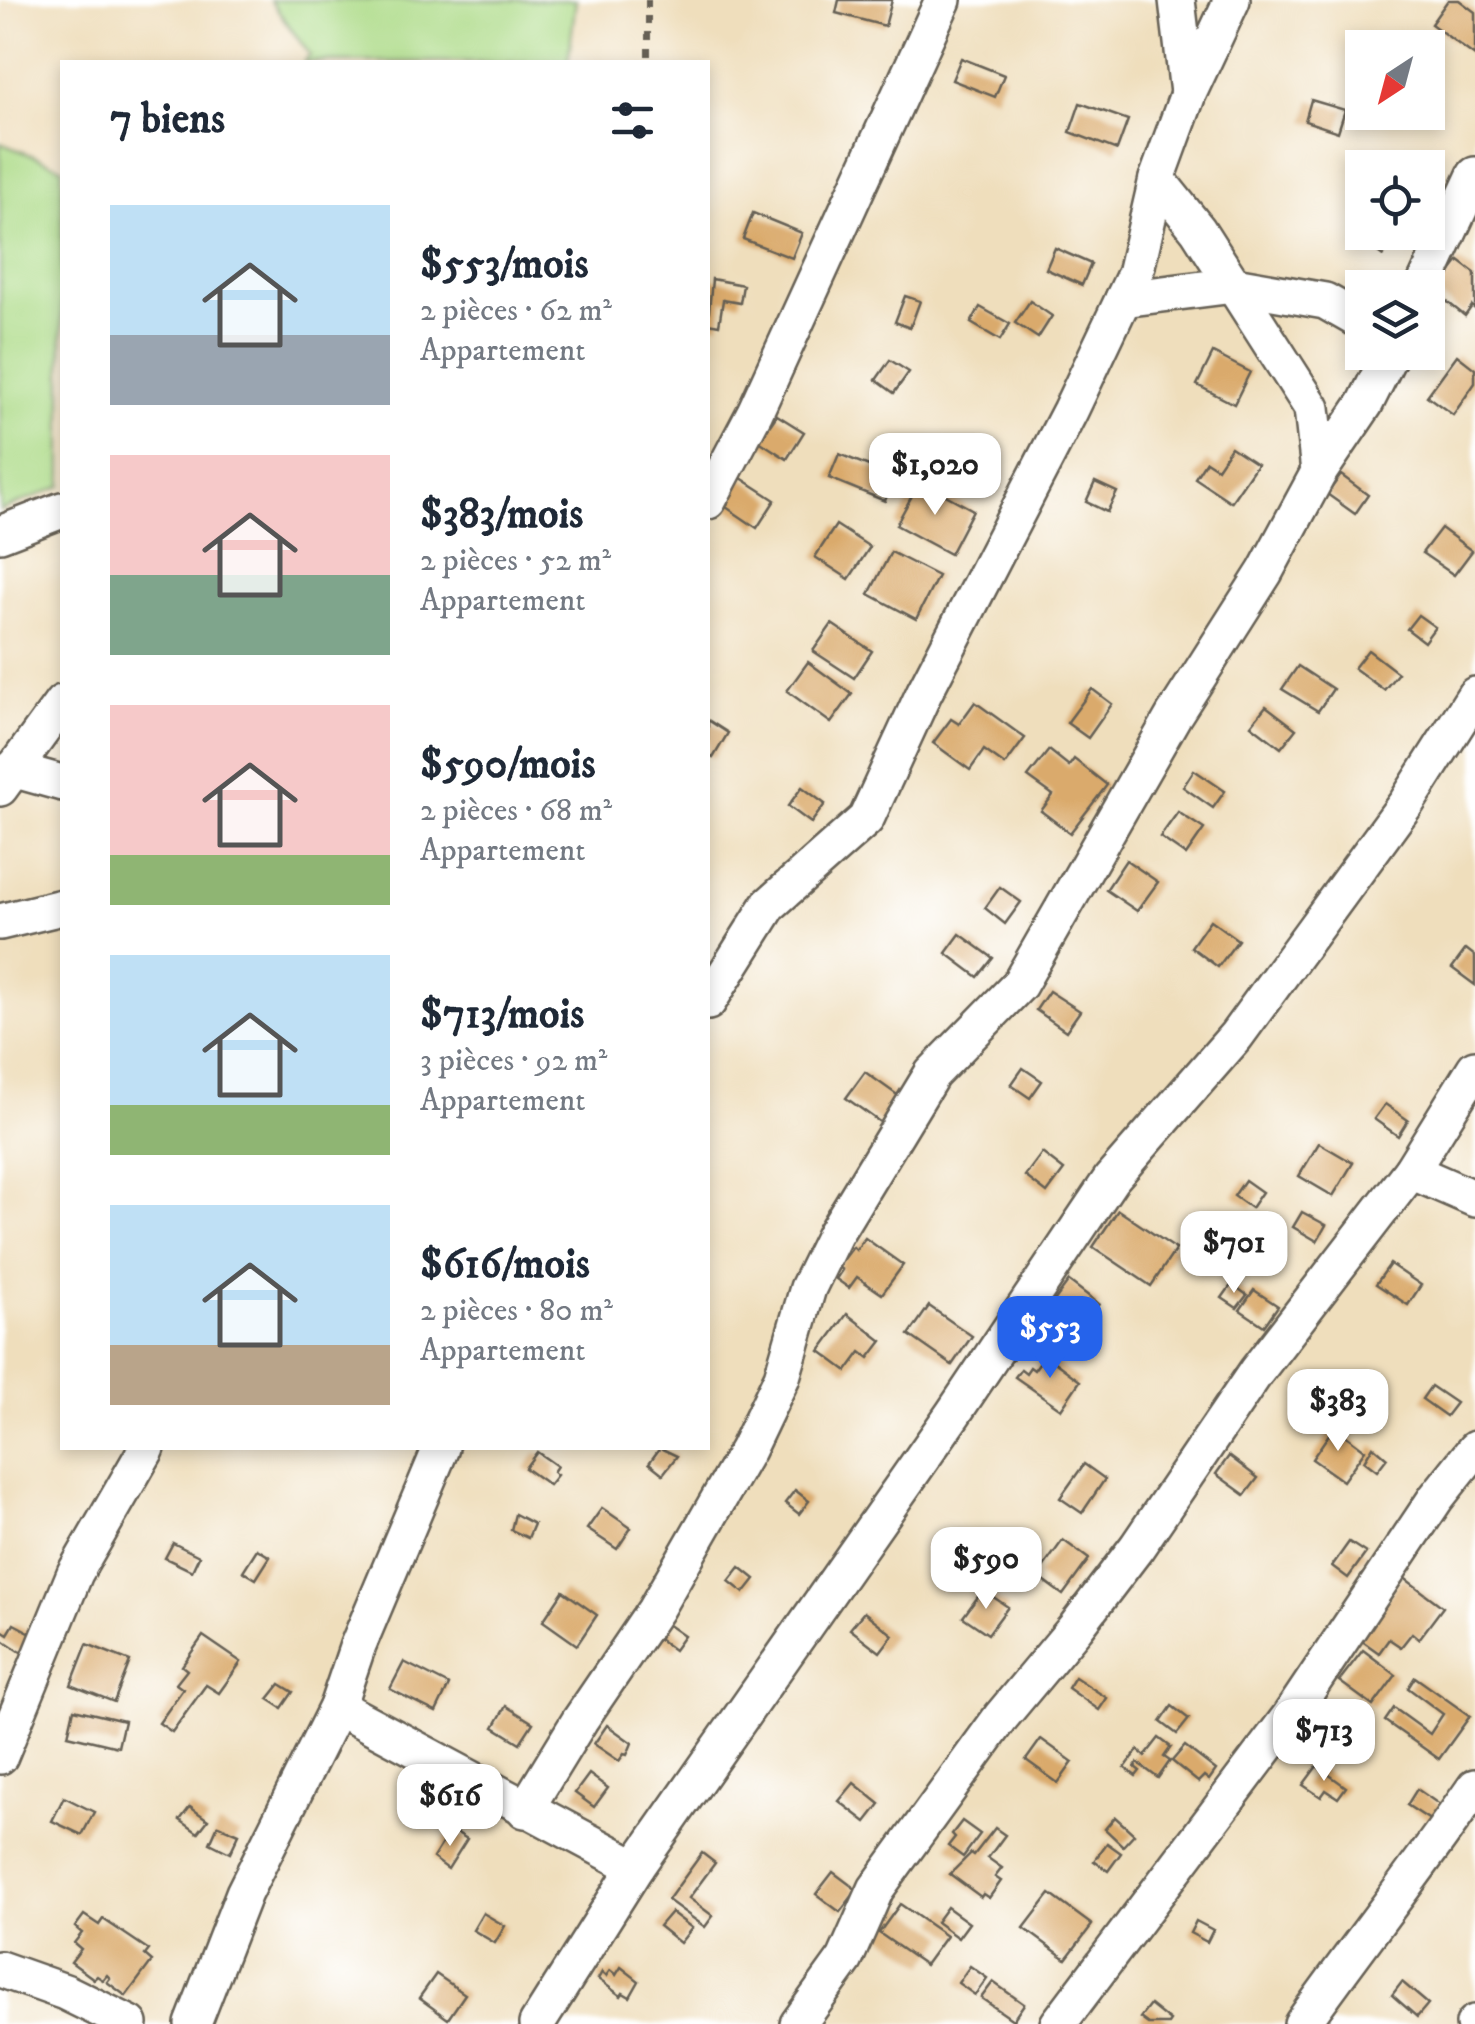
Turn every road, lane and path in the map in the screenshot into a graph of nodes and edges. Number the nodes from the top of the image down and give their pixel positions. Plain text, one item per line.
1 (648, 0) edge
2 (943, 0) edge
3 (1177, 0) edge
4 (1232, 0) edge
5 (648, 60) edge
6 (1188, 94) junction
7 (1475, 175) edge
8 (1158, 179) junction
9 (1430, 270) edge
10 (1234, 285) junction
11 (1123, 299) junction
12 (1345, 313) edge
13 (1382, 370) edge
14 (1320, 472) junction
15 (710, 497) edge
16 (60, 511) edge
17 (0, 534) edge
18 (1475, 695) edge
19 (60, 706) edge
20 (6, 778) edge
21 (60, 783) edge
22 (60, 907) edge
23 (0, 922) edge
24 (710, 999) edge
25 (1475, 1068) edge
26 (1411, 1170) junction
27 (1475, 1198) edge
28 (1475, 1448) edge
29 (146, 1450) edge
30 (440, 1450) edge
31 (336, 1707) junction
32 (0, 1756) edge
33 (1475, 1788) edge
34 (526, 1810) junction
35 (636, 1866) junction
36 (0, 1969) edge
37 (130, 2024) edge
38 (193, 2024) edge
39 (537, 2024) edge
40 (798, 2024) edge
41 (1058, 2024) edge
42 (1302, 2024) edge

1 - 5 path
2 - 15 street
3 - 6 street
4 - 6 street
6 - 8 street
7 - 9 street
8 - 10 street
8 - 11 street
10 - 11 street
10 - 12 street
10 - 14 street
11 - 24 street
13 - 14 street
14 - 34 street
16 - 17 street
18 - 35 street
19 - 20 street
20 - 21 street
22 - 23 street
25 - 26 street
26 - 27 street
26 - 40 street
28 - 41 street
29 - 32 street
30 - 31 street
31 - 34 street
31 - 38 street
33 - 42 street
34 - 35 street
35 - 39 street
36 - 37 street

